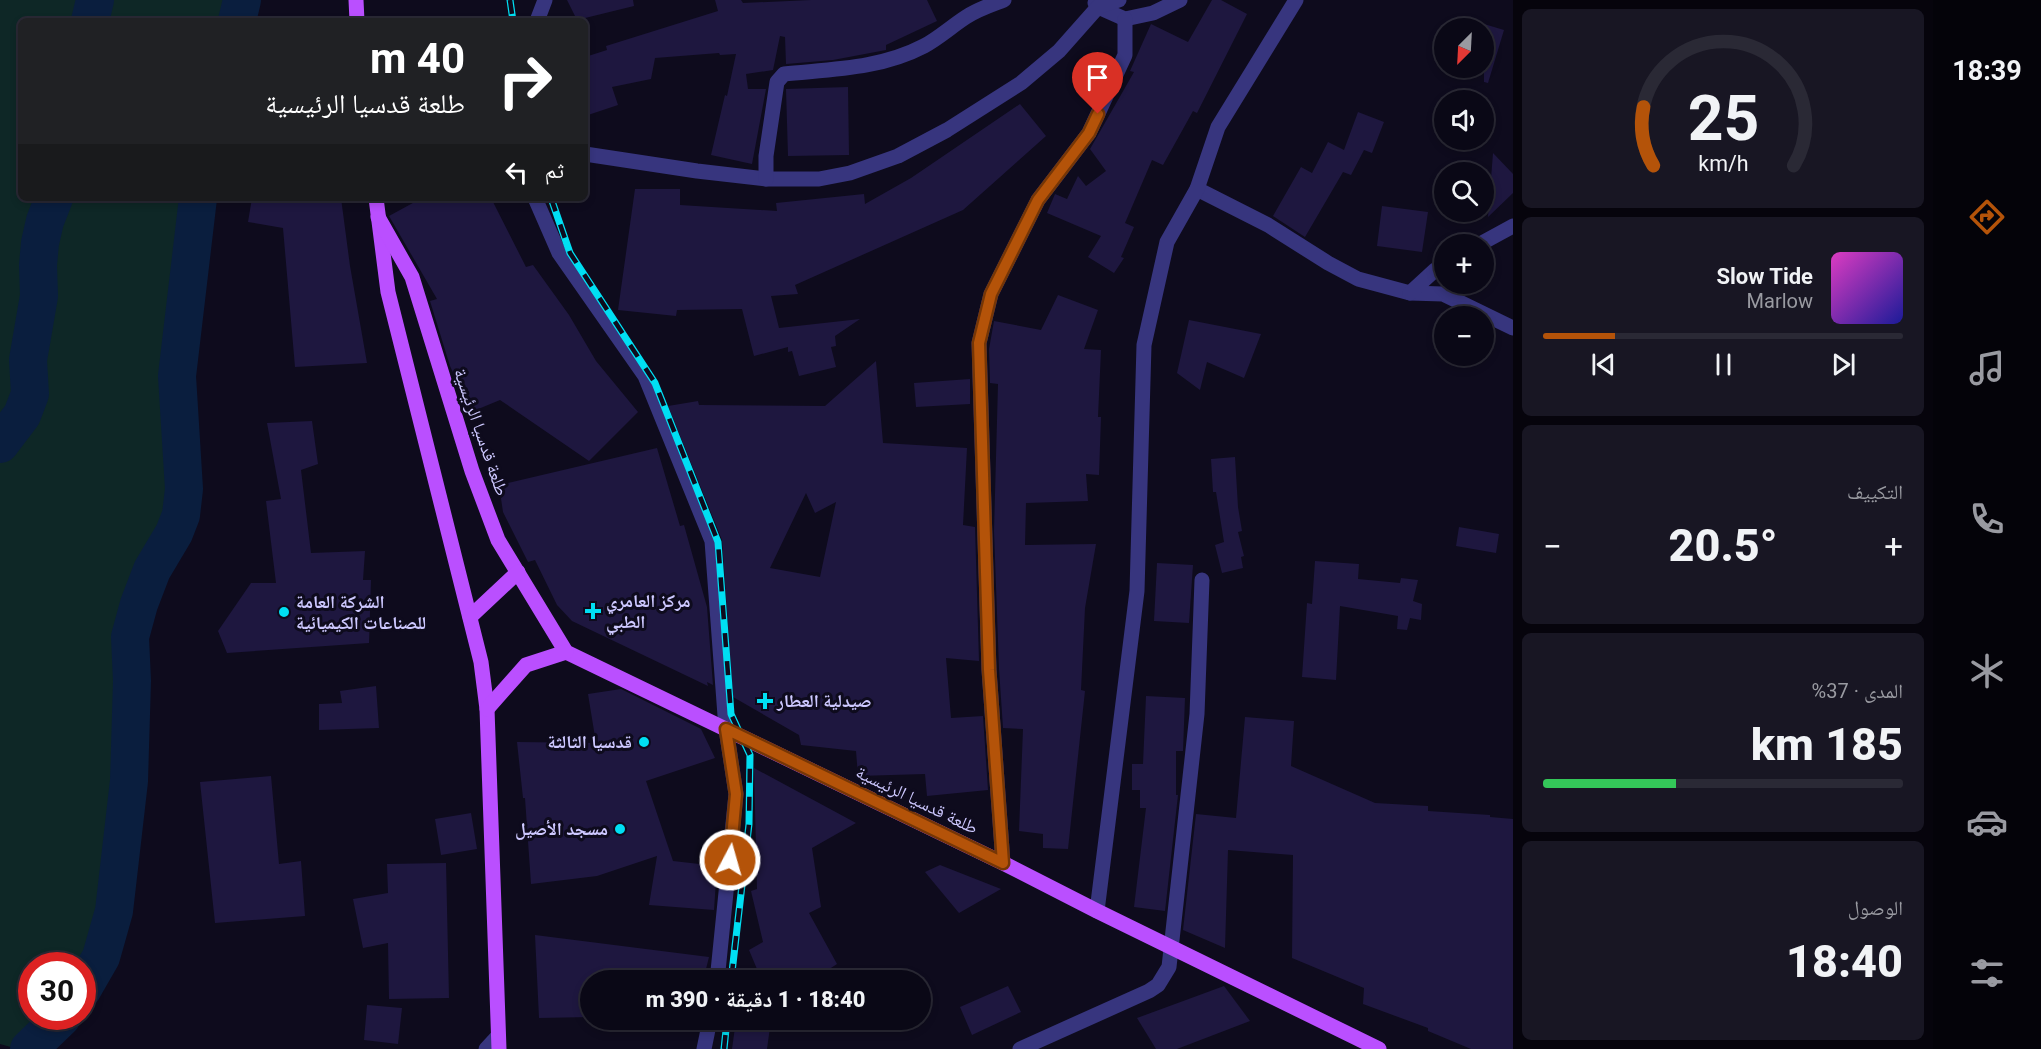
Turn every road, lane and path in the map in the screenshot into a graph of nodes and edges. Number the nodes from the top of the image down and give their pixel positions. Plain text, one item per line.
1 (356, 0) edge
2 (545, 0) edge
3 (1004, 0) edge
4 (1119, 0) edge
5 (1180, 0) edge
6 (1282, 0) edge
7 (1296, 0) edge
8 (1096, 3) edge
9 (357, 18) edge
10 (538, 18) edge
11 (1125, 19) junction
12 (1283, 21) junction
13 (588, 154) edge
14 (766, 178) junction
15 (1197, 189) junction
16 (376, 201) edge
17 (536, 201) edge
18 (378, 217) junction
19 (1513, 226) edge
20 (1494, 236) edge
21 (1434, 271) edge
22 (1410, 293) junction
23 (1513, 328) edge
24 (518, 572) junction
25 (1202, 580) dead end
26 (470, 617) junction
27 (566, 652) junction
28 (487, 709) junction
29 (726, 729) junction
30 (1003, 863) junction
31 (1097, 911) junction
32 (1171, 947) junction
33 (718, 970) edge
34 (708, 1030) edge
35 (499, 1042) edge
36 (486, 1049) edge
37 (704, 1049) edge
38 (1020, 1049) edge
39 (1379, 1049) edge

1 - 9 main road
2 - 10 street
3 - 14 street
4 - 8 street
5 - 11 street
6 - 12 street
7 - 12 street
8 - 11 street
8 - 14 street
11 - 30 street
12 - 15 street
13 - 14 street
15 - 22 street
15 - 31 street
16 - 18 main road
17 - 29 street
18 - 24 main road, طلعة قدسيا الرئيسية
18 - 26 main road
19 - 20 street
21 - 22 street
22 - 23 street
24 - 26 main road
24 - 27 main road, طلعة قدسيا الرئيسية
25 - 32 street
26 - 28 main road
27 - 28 main road
27 - 29 main road, طلعة قدسيا الرئيسية
28 - 35 main road
29 - 30 main road, طلعة قدسيا الرئيسية
29 - 33 street
30 - 31 main road, طلعة قدسيا الرئيسية
31 - 32 main road, طلعة قدسيا الرئيسية
32 - 38 street
32 - 39 main road, طلعة قدسيا الرئيسية
34 - 37 street
35 - 36 street

